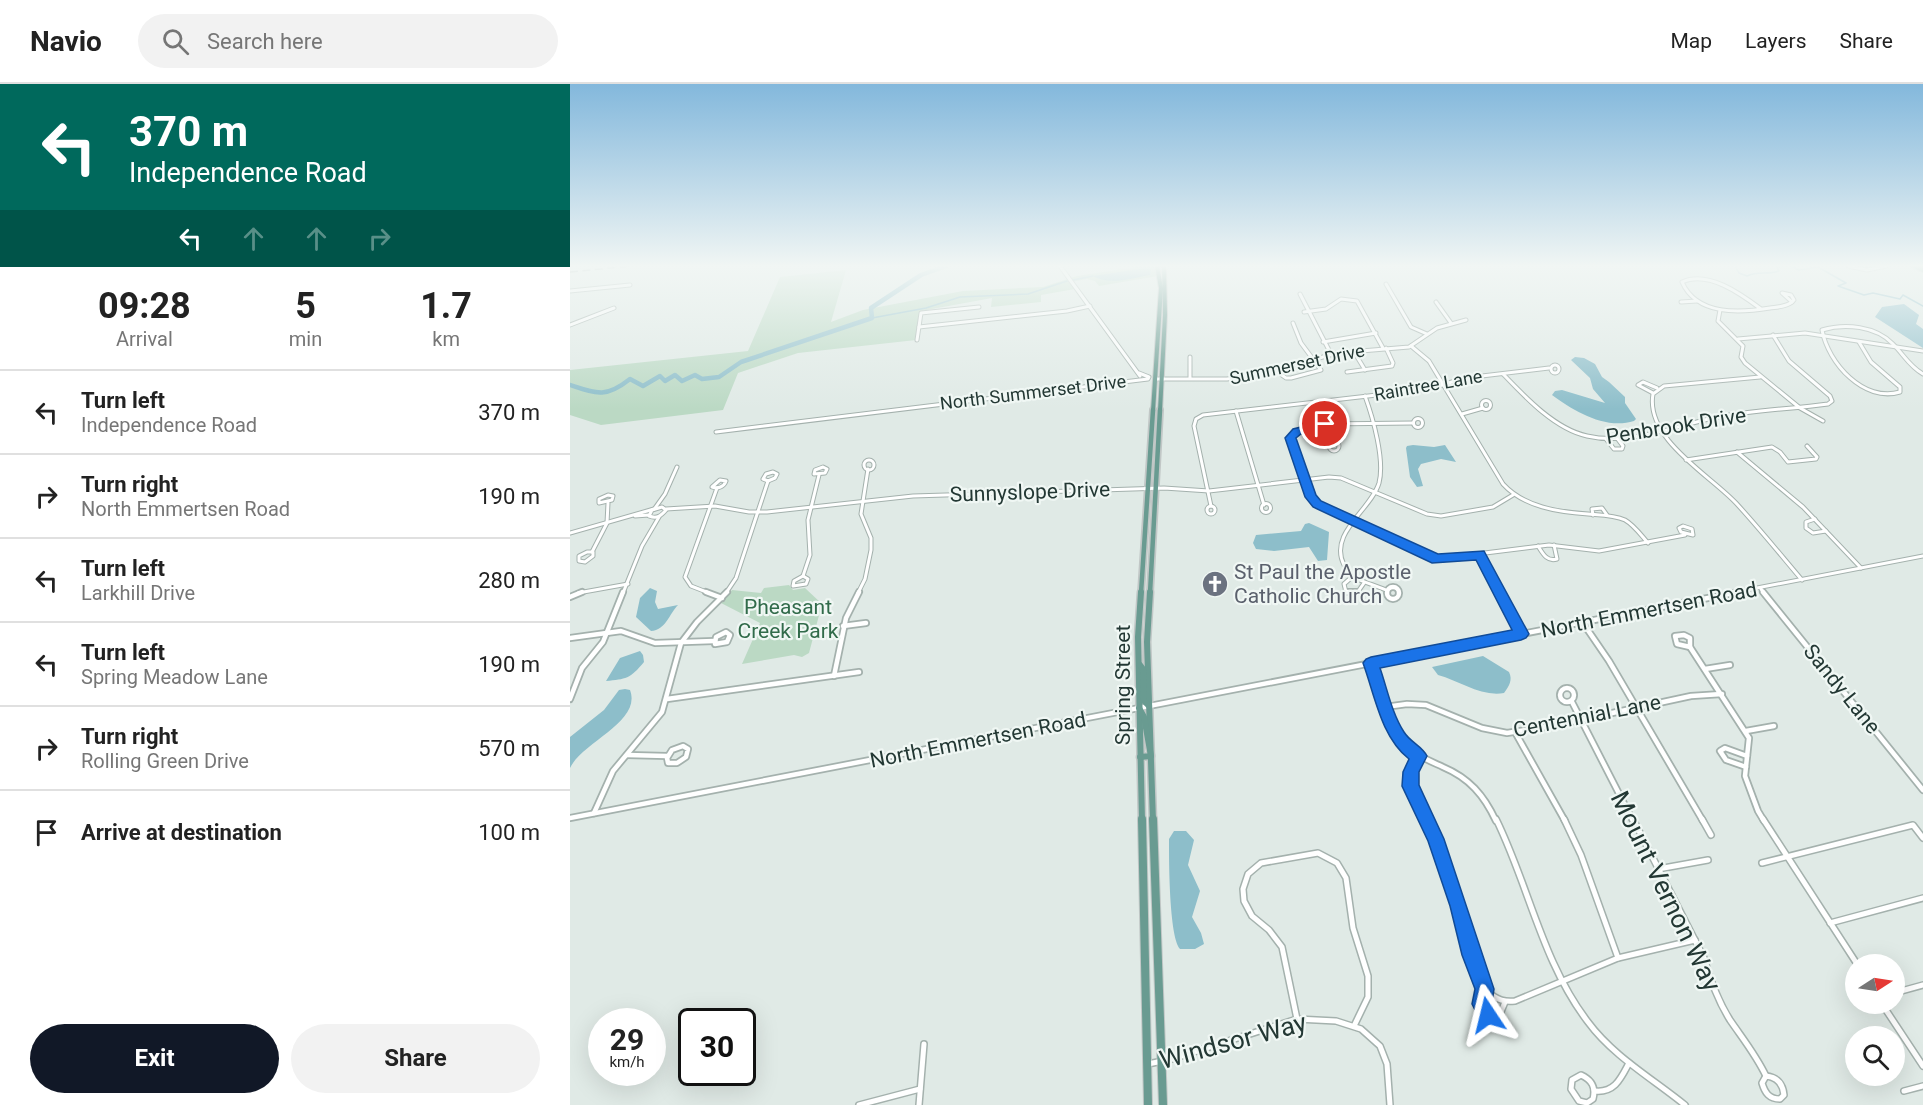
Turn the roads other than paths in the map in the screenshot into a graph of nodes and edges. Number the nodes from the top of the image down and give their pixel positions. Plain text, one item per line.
1 (600, 314) edge
2 (921, 314) edge
3 (1043, 314) edge
4 (1096, 314) edge
5 (1160, 314) edge
6 (1164, 314) edge
7 (1307, 314) edge
8 (1365, 314) edge
9 (1403, 314) edge
10 (1445, 314) edge
11 (1719, 314) edge
12 (1466, 320) dead end
13 (1451, 322) junction
14 (1293, 323) dead end
15 (570, 325) edge
16 (919, 327) junction
17 (1376, 333) junction
18 (1428, 334) junction
19 (1773, 334) junction
20 (1822, 336) junction
21 (917, 339) dead end
22 (1738, 339) junction
23 (1323, 342) junction
24 (1859, 342) junction
25 (1411, 346) junction
26 (1897, 347) junction
27 (1384, 348) junction
28 (1353, 350) junction
29 (1923, 351) edge
30 (1331, 354) junction
31 (1190, 357) dead end
32 (1312, 359) junction
33 (1550, 368) dead end
34 (1276, 370) junction
35 (1365, 370) junction
36 (1347, 372) dead end
37 (1139, 373) junction
38 (1503, 373) junction
39 (1923, 374) edge
40 (1760, 377) junction
41 (1137, 378) junction
42 (1190, 378) junction
43 (1159, 379) junction
44 (1444, 385) junction
45 (1658, 389) junction
46 (1653, 393) junction
47 (1365, 396) junction
48 (1483, 408) dead end
49 (1800, 408) junction
50 (1236, 411) junction
51 (1462, 414) junction
52 (1823, 422) dead end
53 (1413, 423) dead end
54 (1325, 424) junction
55 (1373, 425) junction
56 (1663, 430) junction
57 (716, 432) dead end
58 (1616, 438) junction
59 (1606, 439) junction
60 (1332, 442) dead end
61 (1806, 446) dead end
62 (1737, 452) junction
63 (1686, 460) junction
64 (677, 466) dead end
65 (868, 469) dead end
66 (819, 475) dead end
67 (1304, 480) junction
68 (768, 481) dead end
69 (1259, 486) junction
70 (717, 488) dead end
71 (1156, 488) junction
72 (1147, 489) junction
73 (1209, 491) junction
74 (1375, 492) junction
75 (666, 494) junction
76 (1513, 495) junction
77 (862, 500) junction
78 (608, 502) dead end
79 (1264, 505) dead end
80 (710, 506) junction
81 (1211, 506) dead end
82 (811, 507) junction
83 (655, 508) junction
84 (665, 508) junction
85 (683, 509) junction
86 (758, 513) junction
87 (1593, 515) junction
88 (1607, 515) junction
89 (631, 516) junction
90 (650, 516) junction
91 (660, 516) junction
92 (1815, 519) junction
93 (609, 520) junction
94 (1353, 520) junction
95 (1145, 525) junction
96 (1153, 525) junction
97 (1826, 531) junction
98 (648, 532) junction
99 (570, 533) edge
100 (1685, 535) dead end
101 (1648, 543) junction
102 (1554, 545) junction
103 (1538, 546) junction
104 (592, 552) dead end
105 (1480, 555) junction
106 (1923, 556) edge
107 (1862, 568) junction
108 (802, 576) dead end
109 (1352, 577) junction
110 (1141, 580) junction
111 (1150, 580) junction
112 (1802, 580) junction
113 (1364, 583) junction
114 (628, 584) junction
115 (1761, 589) junction
116 (1386, 590) dead end
117 (570, 597) edge
118 (722, 598) junction
119 (866, 623) dead end
120 (1583, 623) junction
121 (843, 626) junction
122 (607, 633) junction
123 (1521, 634) junction
124 (570, 638) edge
125 (714, 641) dead end
126 (681, 643) junction
127 (1690, 647) dead end
128 (1371, 663) junction
129 (1148, 664) junction
130 (1139, 665) junction
131 (1730, 665) dead end
132 (1705, 669) junction
133 (859, 672) dead end
134 (834, 676) junction
135 (1722, 694) junction
136 (570, 699) edge
137 (667, 699) junction
138 (1572, 702) dead end
139 (1149, 706) junction
140 (1385, 707) junction
141 (1636, 707) junction
142 (1139, 708) junction
143 (1580, 719) junction
144 (1774, 726) dead end
145 (1746, 731) junction
146 (1515, 732) junction
147 (627, 755) junction
148 (668, 756) junction
149 (1151, 756) junction
150 (1419, 756) junction
151 (1747, 756) junction
152 (1140, 758) junction
153 (1746, 767) junction
154 (1923, 790) edge
155 (594, 813) junction
156 (570, 818) edge
157 (1712, 836) dead end
158 (1923, 838) edge
159 (1787, 857) junction
160 (1708, 860) dead end
161 (1762, 863) dead end
162 (1154, 865) junction
163 (1143, 866) junction
164 (1658, 869) junction
165 (1923, 898) edge
166 (1830, 923) junction
167 (1695, 940) junction
168 (1850, 954) edge
169 (1618, 958) junction
170 (1561, 982) junction
171 (1923, 985) edge
172 (1484, 989) junction
173 (1905, 990) edge
174 (1505, 1002) junction
175 (1889, 1014) edge
176 (1297, 1018) junction
177 (1354, 1026) junction
178 (924, 1044) dead end
179 (1161, 1061) junction
180 (1629, 1063) junction
181 (1147, 1064) junction
182 (1923, 1066) edge
183 (1766, 1076) dead end
184 (1923, 1086) edge
185 (920, 1089) junction
186 (1595, 1091) junction
187 (1904, 1092) dead end
188 (859, 1105) edge
189 (919, 1105) edge
190 (1149, 1105) edge
191 (1163, 1105) edge
192 (1390, 1105) edge
193 (1685, 1105) edge

1 - 15 street
2 - 16 street
3 - 16 street
4 - 37 street
5 - 43 main road, Spring Street
6 - 43 main road, Spring Street
7 - 23 street
8 - 17 street
9 - 18 street
10 - 13 street
11 - 22 street
12 - 13 street
13 - 18 street
14 - 32 street
16 - 21 street
17 - 23 street
17 - 27 street
18 - 25 street
19 - 20 street
19 - 22 street
19 - 49 street, Penbrook Drive
20 - 24 street
20 - 24 street
20 - 26 street
22 - 40 street
23 - 30 street
24 - 26 street
25 - 27 street, Summerset Drive
25 - 44 street
26 - 29 street
26 - 39 street
27 - 28 street, Summerset Drive
27 - 35 street
28 - 30 street, Summerset Drive
28 - 35 street
30 - 32 street, Summerset Drive
31 - 42 street
32 - 34 street, Summerset Drive
32 - 34 street
33 - 38 street, Raintree Lane
34 - 42 street, Summerset Drive
35 - 36 street
37 - 41 street
37 - 41 street, North Summerset Drive
38 - 44 street, Raintree Lane
38 - 59 street, Penbrook Drive
40 - 45 street
40 - 49 street
41 - 57 street, North Summerset Drive
42 - 43 street, Summerset Drive
43 - 71 main road, Spring Street
43 - 72 main road, Spring Street
44 - 47 street, Raintree Lane
44 - 51 street
45 - 46 street
45 - 46 street
46 - 56 street
47 - 50 street, Raintree Lane
47 - 55 street
48 - 51 street
49 - 52 street
49 - 56 street, Penbrook Drive
50 - 69 street
50 - 73 street, Raintree Lane
51 - 76 street
53 - 55 street
54 - 55 street
54 - 60 street
54 - 67 street
55 - 74 street
56 - 58 street, Penbrook Drive
56 - 63 street
58 - 59 street, Penbrook Drive
58 - 59 street
61 - 62 street
62 - 63 street
62 - 92 street
63 - 112 street
64 - 75 street
65 - 77 street
66 - 82 street
67 - 69 street, Sunnyslope Drive
67 - 74 street, Sunnyslope Drive
67 - 94 street
68 - 86 street
69 - 73 street, Sunnyslope Drive
69 - 79 street
70 - 80 street
71 - 72 street, Sunnyslope Drive
71 - 73 street, Sunnyslope Drive
71 - 96 main road, Spring Street
72 - 77 street, Sunnyslope Drive
72 - 95 main road, Spring Street
73 - 81 street
74 - 76 street
74 - 94 street
75 - 83 street
75 - 84 street
76 - 87 street
77 - 82 street, Sunnyslope Drive
77 - 121 street
78 - 93 street
80 - 85 street, Sunnyslope Drive
80 - 86 street, Sunnyslope Drive
80 - 118 street
82 - 86 street, Sunnyslope Drive
82 - 108 street
83 - 84 street
83 - 89 street
83 - 90 street
84 - 85 street
84 - 91 street
85 - 91 street, Sunnyslope Drive
86 - 118 street
87 - 88 street
87 - 88 street
88 - 101 street
89 - 90 street
89 - 93 street
90 - 91 street, Sunnyslope Drive
90 - 98 street
91 - 98 street
92 - 97 street
92 - 97 street
93 - 99 street
93 - 104 street
94 - 105 street
94 - 109 street
95 - 96 main road
95 - 110 main road, Spring Street
96 - 111 main road, Spring Street
97 - 107 street
98 - 114 street
100 - 101 street
101 - 102 street
102 - 103 street
102 - 103 street
103 - 105 street
105 - 123 street
106 - 107 street, North Emmertsen Road
107 - 112 street, North Emmertsen Road
109 - 113 street
109 - 113 street
110 - 111 main road
110 - 130 main road, Spring Street
111 - 129 main road, Spring Street
112 - 115 street, North Emmertsen Road
113 - 116 street
114 - 117 street
114 - 122 street
115 - 120 street, North Emmertsen Road
115 - 154 street, Sandy Lane
118 - 126 street
119 - 121 street
120 - 123 street, North Emmertsen Road
120 - 141 street
121 - 134 street
122 - 124 street
122 - 126 street
122 - 136 street
123 - 128 street, North Emmertsen Road
125 - 126 street
126 - 137 street
127 - 132 street
128 - 139 street, North Emmertsen Road
128 - 140 street
129 - 130 main road
129 - 139 main road, Spring Street
130 - 139 main road
130 - 142 main road, Spring Street
131 - 132 street
132 - 135 street
133 - 134 street
134 - 137 street
135 - 141 street, Centennial Lane
135 - 145 street
137 - 147 street
138 - 143 street, Mount Vernon Way
139 - 142 street, North Emmertsen Road
139 - 149 main road, Spring Street
140 - 146 street, Centennial Lane
140 - 150 street
141 - 143 street, Centennial Lane
141 - 157 street
142 - 149 main road
142 - 152 main road, Spring Street
142 - 155 street, North Emmertsen Road
143 - 146 street, Centennial Lane
143 - 164 street, Mount Vernon Way
144 - 145 street
145 - 151 street
146 - 169 street
147 - 148 street
147 - 155 street
148 - 148 street
149 - 152 main road
149 - 162 main road, Spring Street
150 - 170 street
150 - 172 street
151 - 153 street
151 - 153 street
152 - 163 main road, Spring Street
153 - 159 street
155 - 156 street, North Emmertsen Road
158 - 159 street
159 - 161 street
159 - 166 street
160 - 164 street
162 - 163 main road
162 - 179 main road, Spring Street
163 - 181 main road, Spring Street
164 - 167 street, Mount Vernon Way
165 - 166 street
166 - 168 street
167 - 169 street
167 - 183 street, Mount Vernon Way
169 - 170 street
170 - 174 street
170 - 180 street
171 - 173 street
172 - 174 street
172 - 174 street
175 - 182 street
176 - 177 street, Windsor Way
176 - 177 street
176 - 179 street, Windsor Way
177 - 192 street
178 - 185 street
179 - 181 street, Windsor Way
179 - 191 main road, Spring Street
180 - 186 street
180 - 193 street
181 - 190 main road, Spring Street
184 - 187 street
185 - 188 street
185 - 189 street
186 - 186 street

